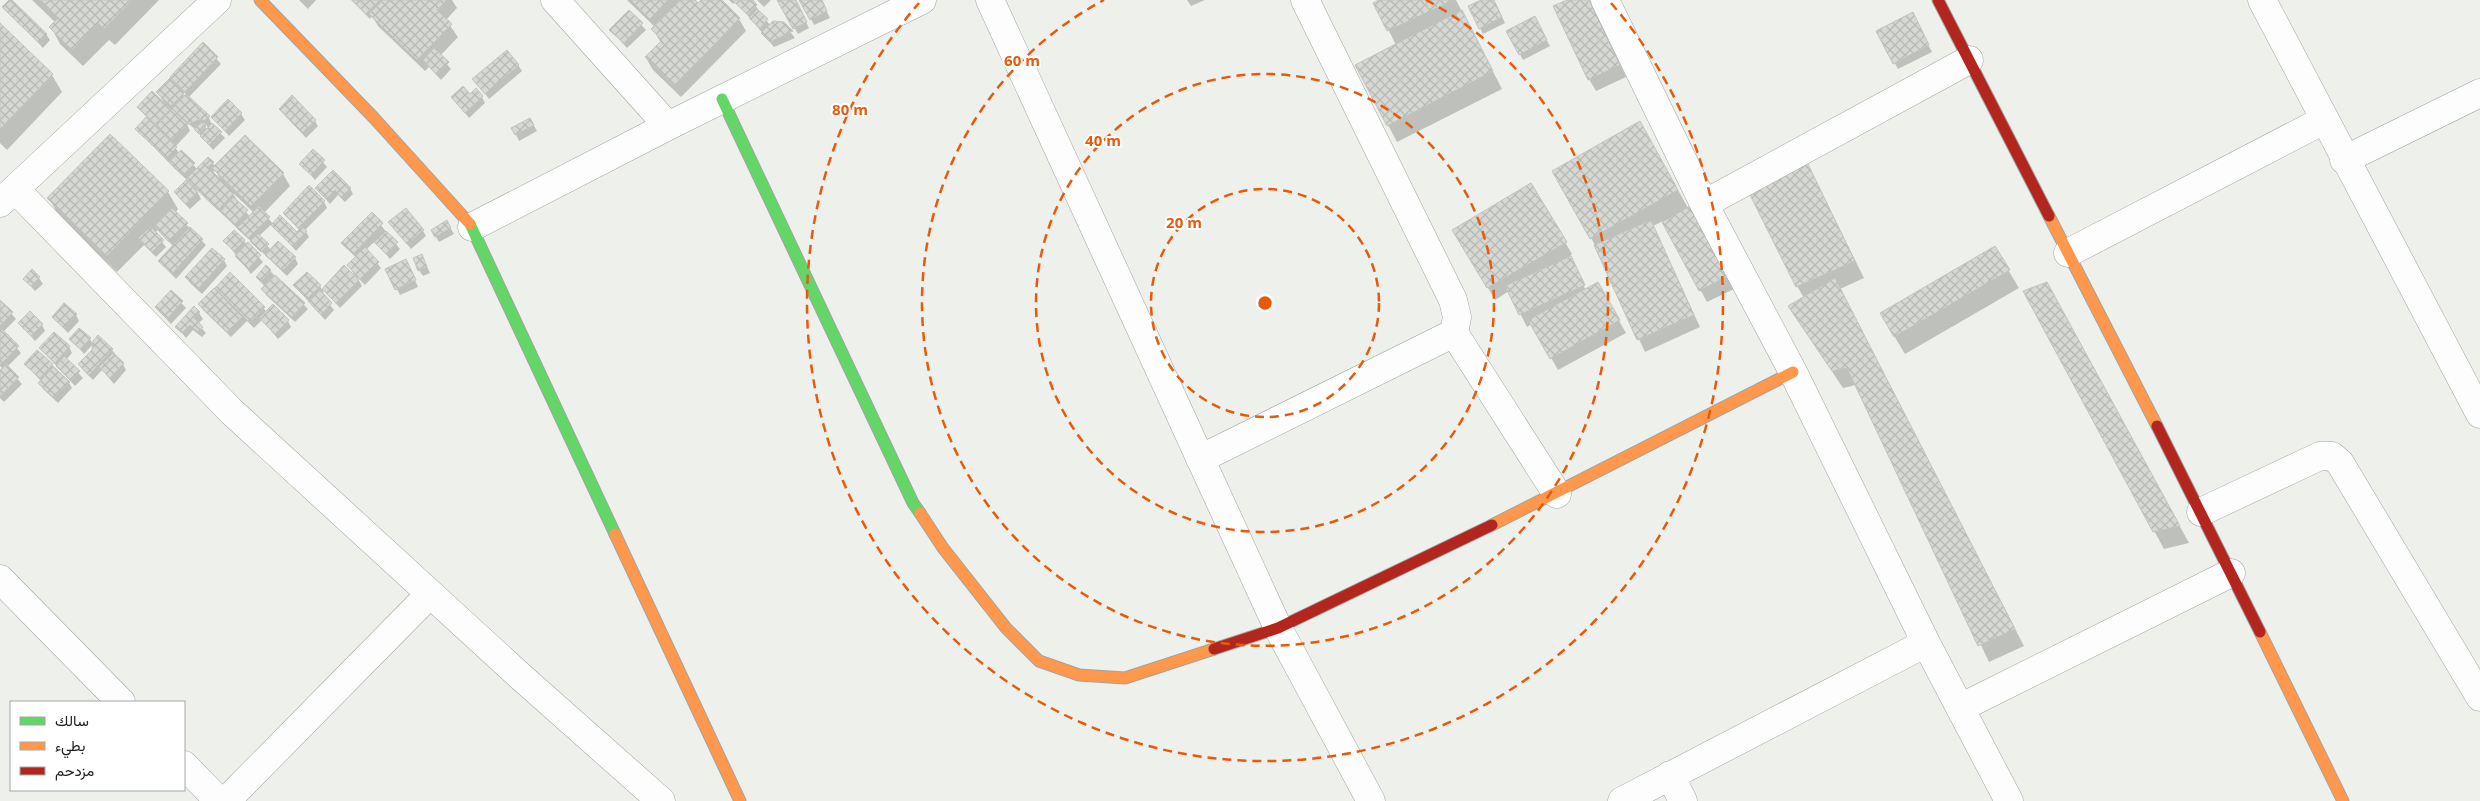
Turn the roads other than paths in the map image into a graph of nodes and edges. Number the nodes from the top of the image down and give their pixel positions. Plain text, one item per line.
1 (217, 0) edge
2 (260, 0) edge
3 (555, 0) edge
4 (922, 0) edge
5 (990, 0) edge
6 (1306, 0) edge
7 (1605, 0) edge
8 (1938, 0) edge
9 (2262, 0) edge
10 (1970, 60) junction
11 (2480, 94) edge
12 (722, 99) junction
13 (2324, 120) junction
14 (668, 126) junction
15 (2344, 160) junction
16 (7, 196) edge
17 (1704, 204) junction
18 (472, 227) junction
19 (2068, 253) junction
20 (1454, 333) junction
21 (1793, 372) junction
22 (2480, 414) edge
23 (1200, 459) junction
24 (1557, 494) junction
25 (2201, 512) junction
26 (2231, 573) junction
27 (0, 579) edge
28 (430, 594) junction
29 (1278, 628) junction
30 (1926, 643) junction
31 (2480, 697) edge
32 (121, 701) edge
33 (1960, 708) junction
34 (185, 767) edge
35 (1670, 775) junction
36 (1365, 799) edge
37 (219, 801) edge
38 (226, 801) edge
39 (661, 801) edge
40 (740, 801) edge
41 (1622, 801) edge
42 (1683, 801) edge
43 (2009, 801) edge
44 (2343, 801) edge

1 - 16 street
2 - 18 street
3 - 14 street
4 - 12 street
5 - 23 street
6 - 20 street
7 - 17 street
8 - 10 street
9 - 13 street
10 - 17 street
10 - 19 street
11 - 15 street
12 - 14 street
12 - 29 street
13 - 15 street
13 - 19 street
14 - 18 street
15 - 22 street
16 - 28 street
17 - 21 street
18 - 40 street
19 - 25 street
20 - 23 street
20 - 24 street
21 - 24 street
21 - 30 street
23 - 29 street
24 - 29 street
25 - 26 street
25 - 31 street
26 - 33 street
26 - 44 street
27 - 32 street
28 - 38 street
28 - 39 street
29 - 36 street
30 - 33 street
30 - 35 street
33 - 43 street
34 - 37 street
35 - 41 street
35 - 42 street

